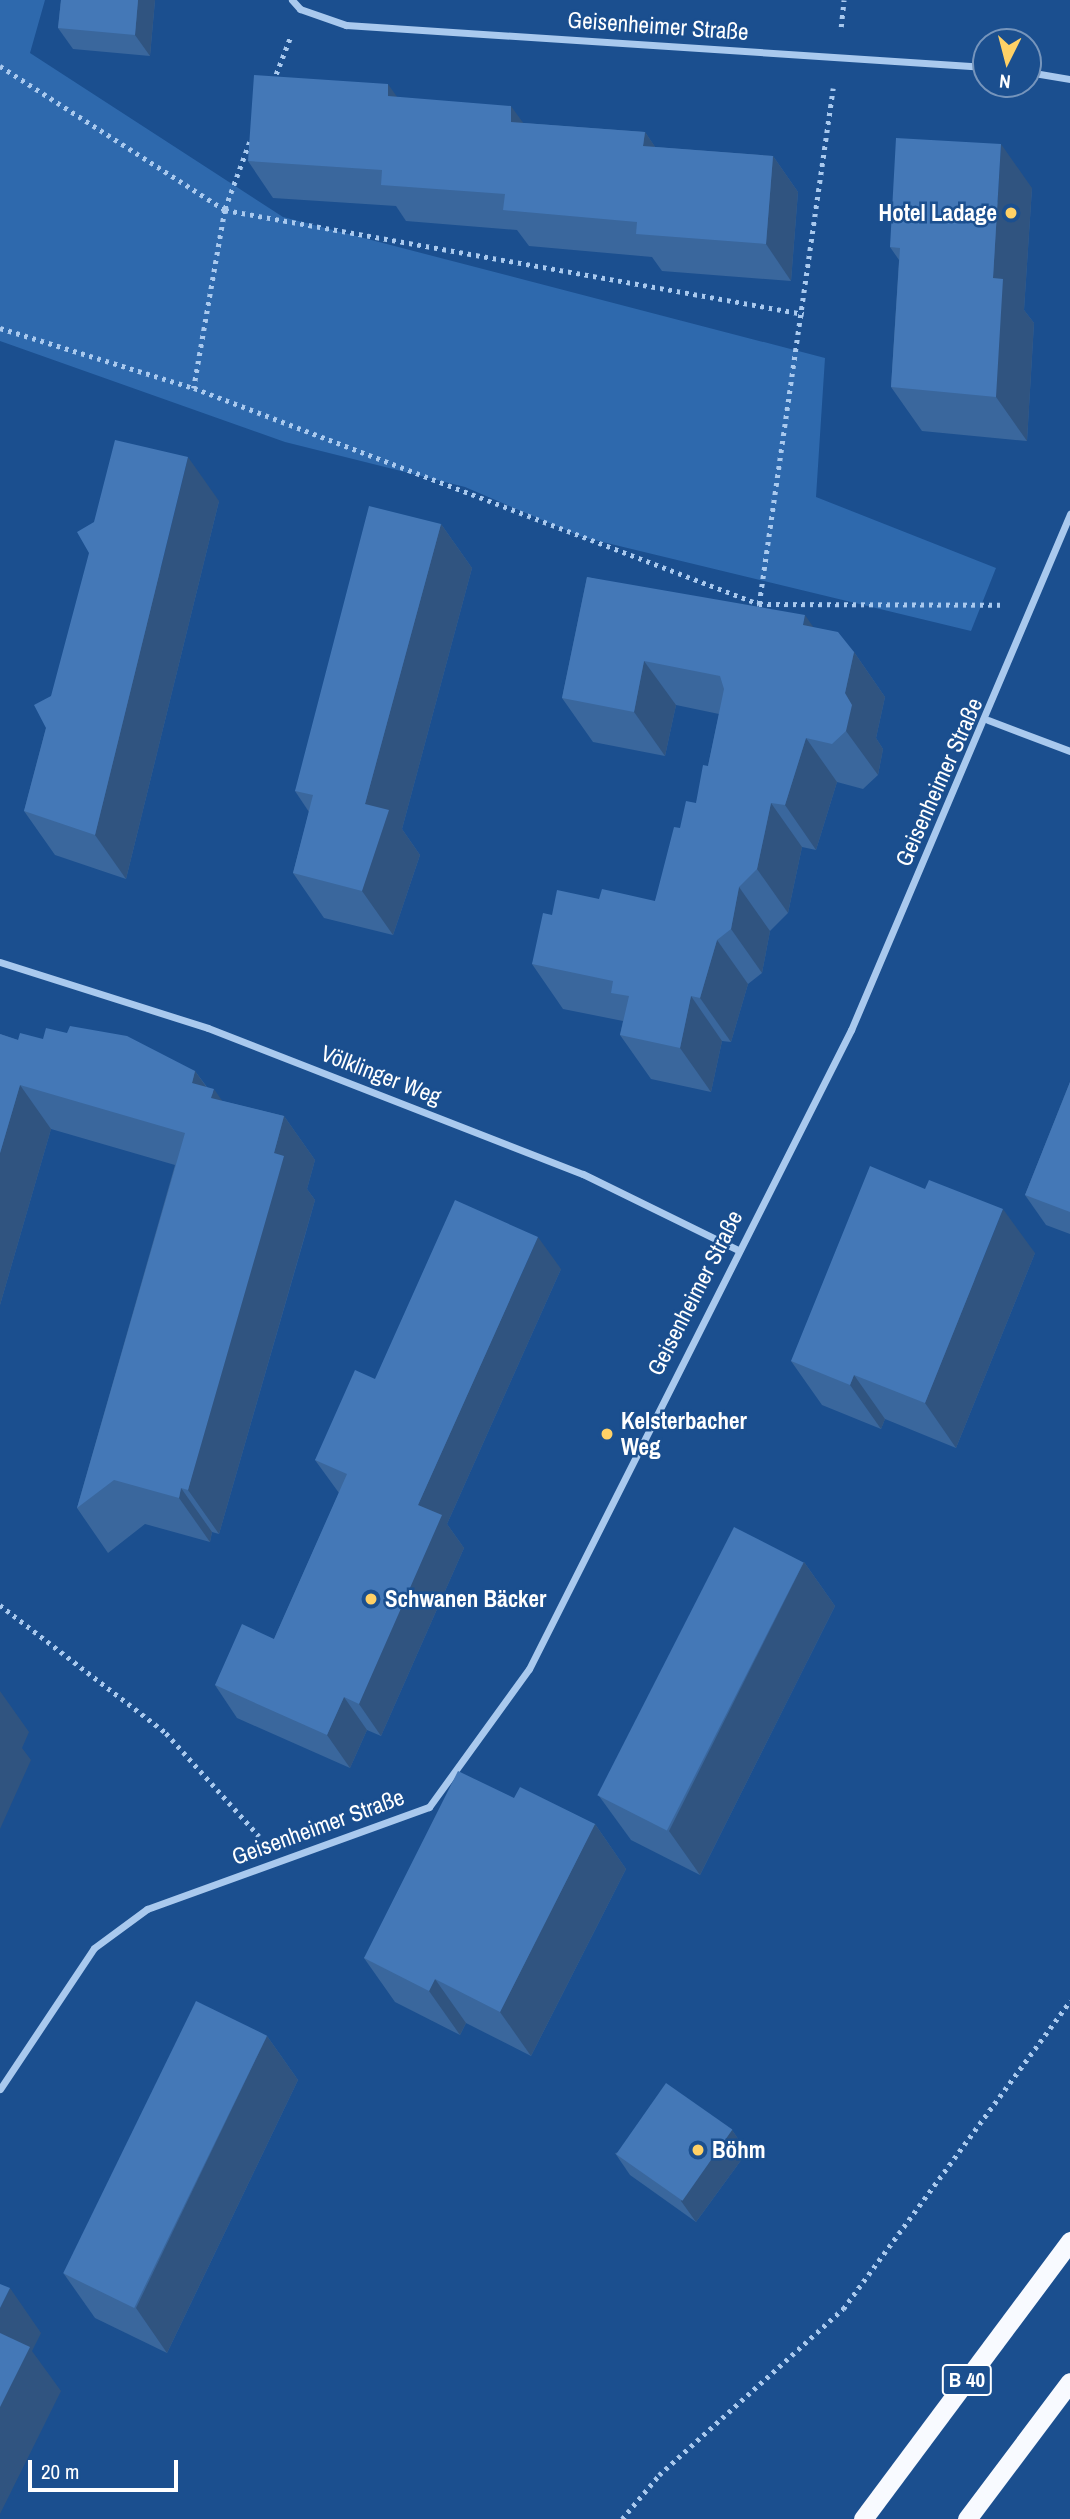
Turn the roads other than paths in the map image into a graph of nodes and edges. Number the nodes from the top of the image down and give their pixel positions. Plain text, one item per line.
1 (292, 0) edge
2 (972, 66) edge
3 (1042, 74) edge
4 (1070, 79) edge
5 (1070, 514) edge
6 (988, 720) junction
7 (1070, 751) edge
8 (0, 962) edge
9 (738, 1250) junction
10 (0, 2089) edge
11 (1070, 2241) edge
12 (1070, 2382) edge
13 (863, 2519) edge
14 (967, 2519) edge

1 - 2 street, Geisenheimer Straße
3 - 4 street
5 - 6 street, Geisenheimer Straße
6 - 7 street
6 - 9 street, Geisenheimer Straße
8 - 9 street, Völklinger Weg
9 - 10 street, Geisenheimer Straße
11 - 13 highway, B 40
12 - 14 highway

